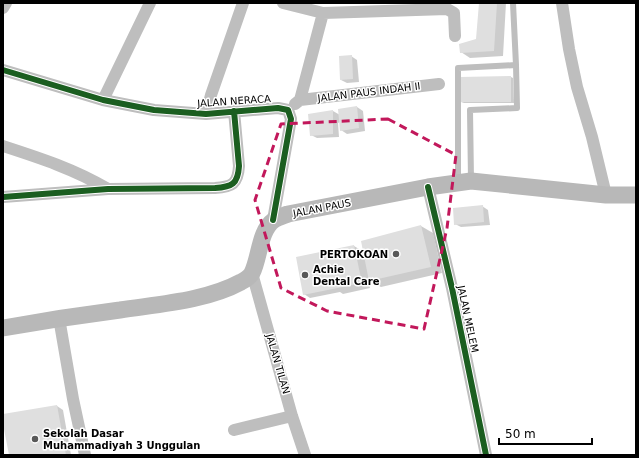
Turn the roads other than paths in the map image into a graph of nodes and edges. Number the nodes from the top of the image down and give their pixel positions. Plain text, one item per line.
1 (6, 3) edge
2 (150, 3) edge
3 (243, 3) edge
4 (283, 3) edge
5 (513, 3) edge
6 (562, 3) edge
7 (297, 5) edge
8 (3, 8) edge
9 (323, 13) junction
10 (455, 36) dead end
11 (516, 65) junction
12 (3, 70) edge
13 (439, 84) dead end
14 (103, 100) junction
15 (300, 100) junction
16 (288, 110) junction
17 (234, 111) junction
18 (206, 114) junction
19 (3, 146) edge
20 (464, 182) junction
21 (428, 187) junction
22 (108, 189) junction
23 (636, 195) edge
24 (606, 196) junction
25 (3, 197) edge
26 (273, 220) junction
27 (252, 273) junction
28 (59, 318) junction
29 (3, 328) edge
30 (292, 416) junction
31 (234, 430) dead end
32 (85, 455) edge
33 (305, 455) edge
34 (486, 455) edge

1 - 8 street
2 - 14 street
3 - 18 street
4 - 7 street
5 - 11 lane
6 - 24 street
7 - 9 street
9 - 10 street
9 - 15 street
11 - 20 lane
11 - 20 lane
12 - 14 street, JALAN NERACA
13 - 15 street, JALAN PAUS INDAH II
14 - 18 street, JALAN NERACA
15 - 16 street
16 - 17 street, JALAN NERACA
16 - 26 street
17 - 18 street, JALAN NERACA
17 - 22 street
19 - 22 street
20 - 21 main road, JALAN PAUS
20 - 24 main road, JALAN PAUS
21 - 26 main road, JALAN PAUS
21 - 34 street, JALAN MELEM
22 - 25 street
23 - 24 main road, JALAN PAUS
26 - 27 main road
27 - 28 main road
27 - 30 street, JALAN TILAN
28 - 29 main road
28 - 32 street
30 - 31 street
30 - 33 street, JALAN TILAN

